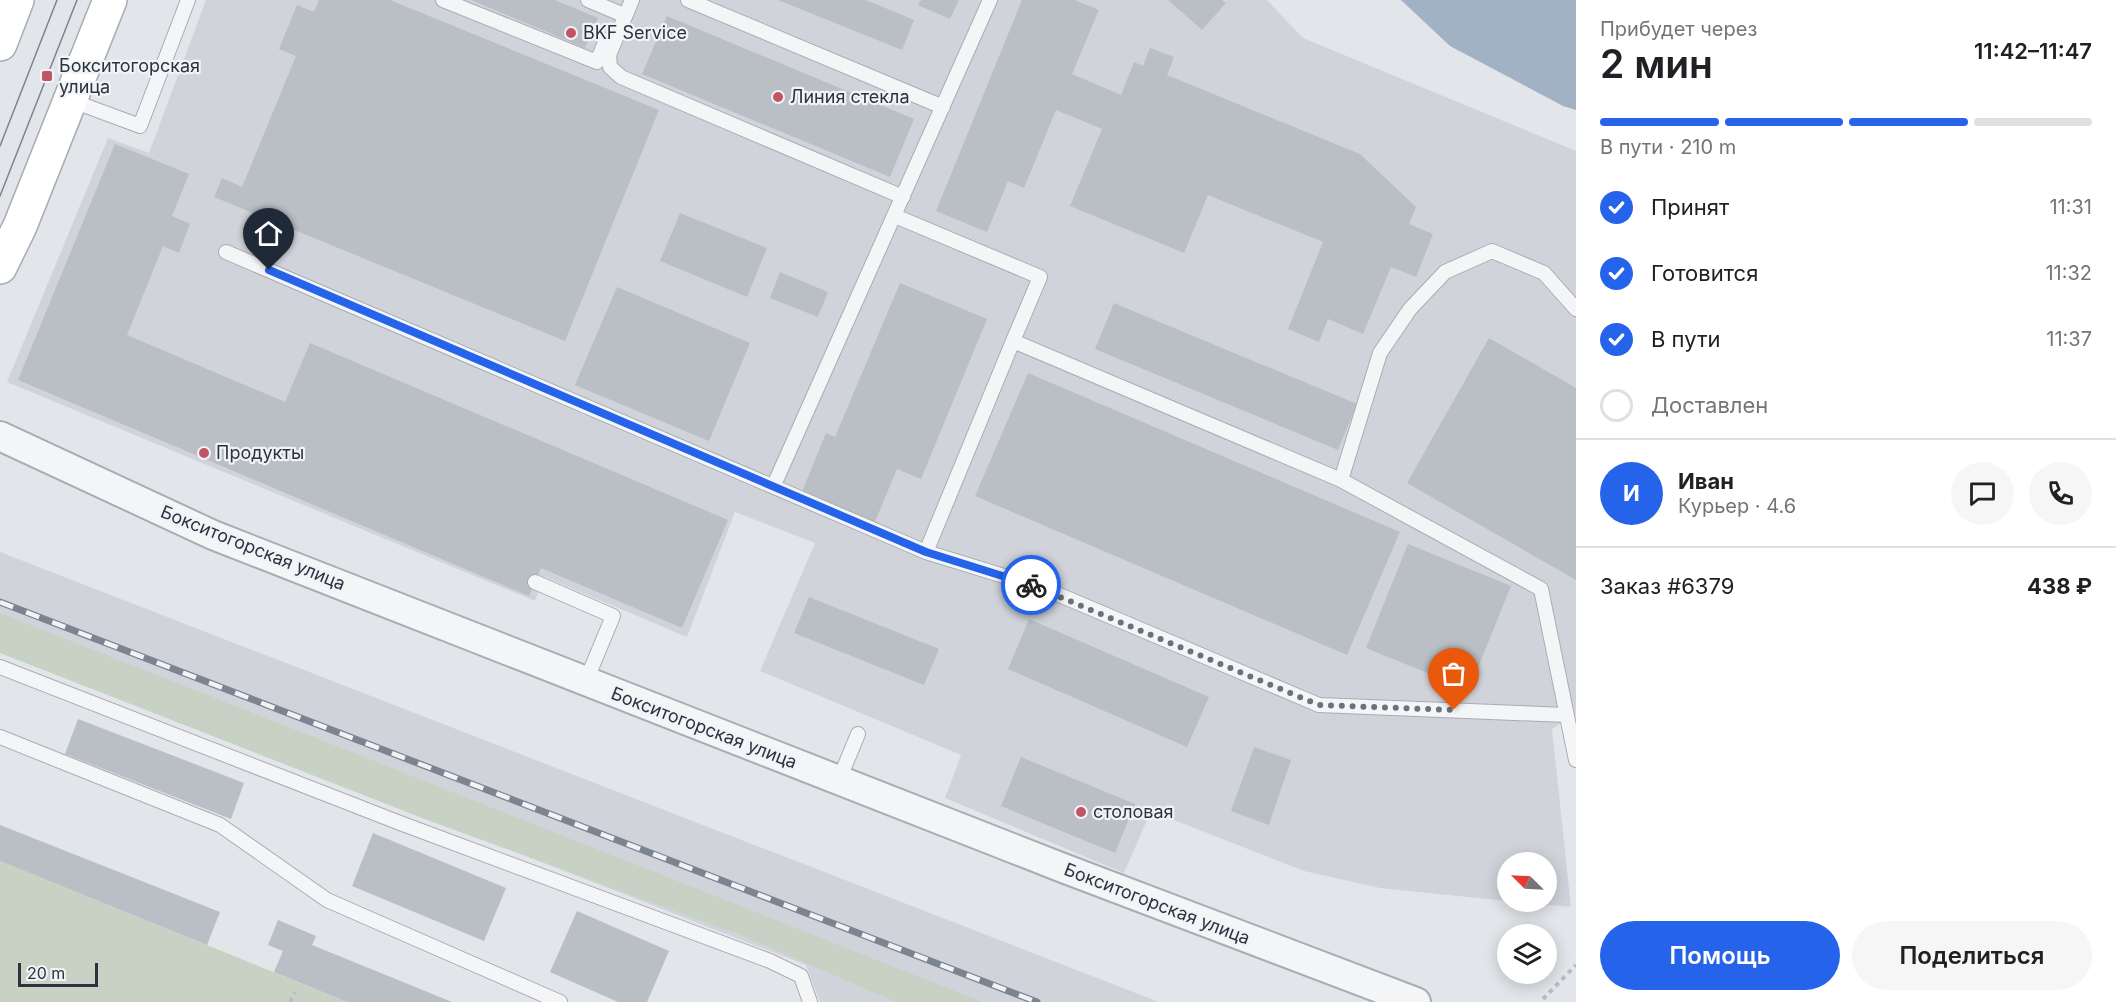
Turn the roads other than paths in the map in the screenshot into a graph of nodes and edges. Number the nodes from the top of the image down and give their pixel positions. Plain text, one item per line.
1 (17, 0) edge
2 (110, 0) edge
3 (188, 0) edge
4 (443, 0) edge
5 (588, 0) edge
6 (632, 0) edge
7 (688, 0) edge
8 (990, 0) edge
9 (621, 6) edge
10 (0, 44) edge
11 (70, 100) junction
12 (943, 107) junction
13 (903, 197) junction
14 (895, 216) junction
15 (226, 252) dead end
16 (2, 260) edge
17 (1576, 309) edge
18 (1013, 341) junction
19 (0, 436) edge
20 (1341, 480) junction
21 (774, 485) junction
22 (926, 552) junction
23 (535, 582) dead end
24 (0, 667) edge
25 (586, 681) junction
26 (1566, 715) junction
27 (858, 734) dead end
28 (0, 737) edge
29 (1576, 760) edge
30 (839, 780) junction
31 (560, 1002) edge
32 (810, 1002) edge
33 (1416, 1002) edge

1 - 10 main road
2 - 11 main road
3 - 11 lane
4 - 9 lane
5 - 9 lane
6 - 13 lane
7 - 12 lane
8 - 12 lane
11 - 16 main road
12 - 13 lane
13 - 14 lane
14 - 18 lane
14 - 21 lane
15 - 21 lane
17 - 20 lane
18 - 20 lane
18 - 22 lane
19 - 25 street, Бокситогорская улица
20 - 26 lane
21 - 22 lane
22 - 26 lane
23 - 25 lane
24 - 32 lane
25 - 30 street, Бокситогорская улица
26 - 29 lane
27 - 30 lane
28 - 31 lane
30 - 33 street, Бокситогорская улица

